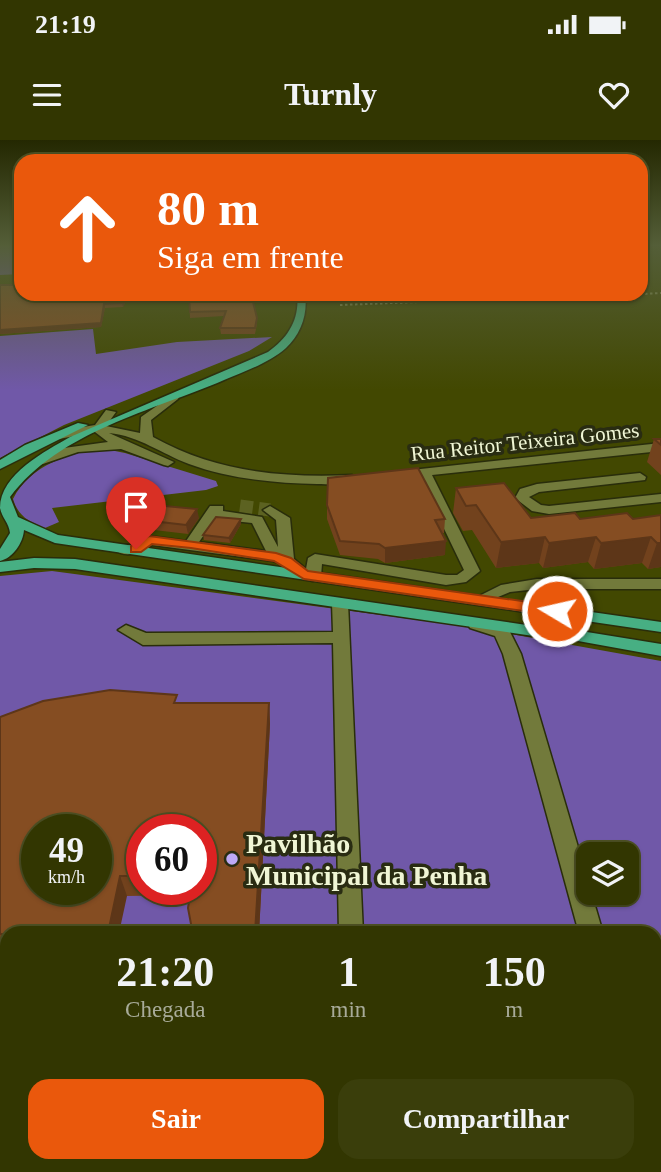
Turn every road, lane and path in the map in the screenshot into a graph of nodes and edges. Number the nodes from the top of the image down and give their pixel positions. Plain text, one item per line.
1 (302, 301) edge
2 (446, 301) edge
3 (340, 305) dead end
4 (298, 322) junction
5 (174, 397) junction
6 (110, 412) junction
7 (101, 428) junction
8 (57, 436) junction
9 (147, 439) junction
10 (661, 447) edge
11 (129, 448) junction
12 (614, 452) junction
13 (37, 462) junction
14 (0, 465) edge
15 (424, 473) junction
16 (640, 477) junction
17 (377, 478) junction
18 (661, 498) edge
19 (240, 506) tunnel mouth
20 (270, 510) dead end
21 (8, 515) edge
22 (209, 517) junction
23 (194, 539) junction
24 (121, 549) junction
25 (277, 554) junction
26 (0, 557) edge
27 (0, 567) edge
28 (308, 575) junction
29 (661, 584) edge
30 (521, 586) junction
31 (479, 600) junction
32 (340, 603) junction
33 (527, 606) junction
34 (469, 621) junction
35 (661, 627) edge
36 (126, 630) dead end
37 (547, 633) junction
38 (340, 637) junction
39 (661, 650) edge
40 (512, 654) junction
41 (351, 926) edge
42 (589, 926) edge

1 - 4 main road
2 - 3 path
4 - 5 main road
4 - 6 main road
5 - 7 main road
5 - 9 street
6 - 7 street
6 - 8 main road
7 - 8 street
7 - 9 street
7 - 11 street
7 - 13 main road
8 - 14 main road
9 - 17 street
10 - 12 street, Rua Reitor Teixeira Gomes
11 - 13 street
11 - 17 street
12 - 15 street, Rua Reitor Teixeira Gomes
12 - 16 street
13 - 21 main road
15 - 17 street, Rua Reitor Teixeira Gomes
15 - 28 street
16 - 18 street
16 - 18 street
19 - 22 street
20 - 25 street
21 - 24 main road
21 - 26 main road
22 - 23 street
22 - 25 street
23 - 24 street
23 - 25 street
24 - 28 main road
25 - 28 street
27 - 32 main road
28 - 31 main road
29 - 30 street
30 - 31 street
30 - 33 street
31 - 33 main road
32 - 34 main road
32 - 38 street
33 - 35 main road
34 - 37 main road
34 - 40 street
36 - 38 street
37 - 39 main road
37 - 40 street
38 - 41 street
40 - 42 street

